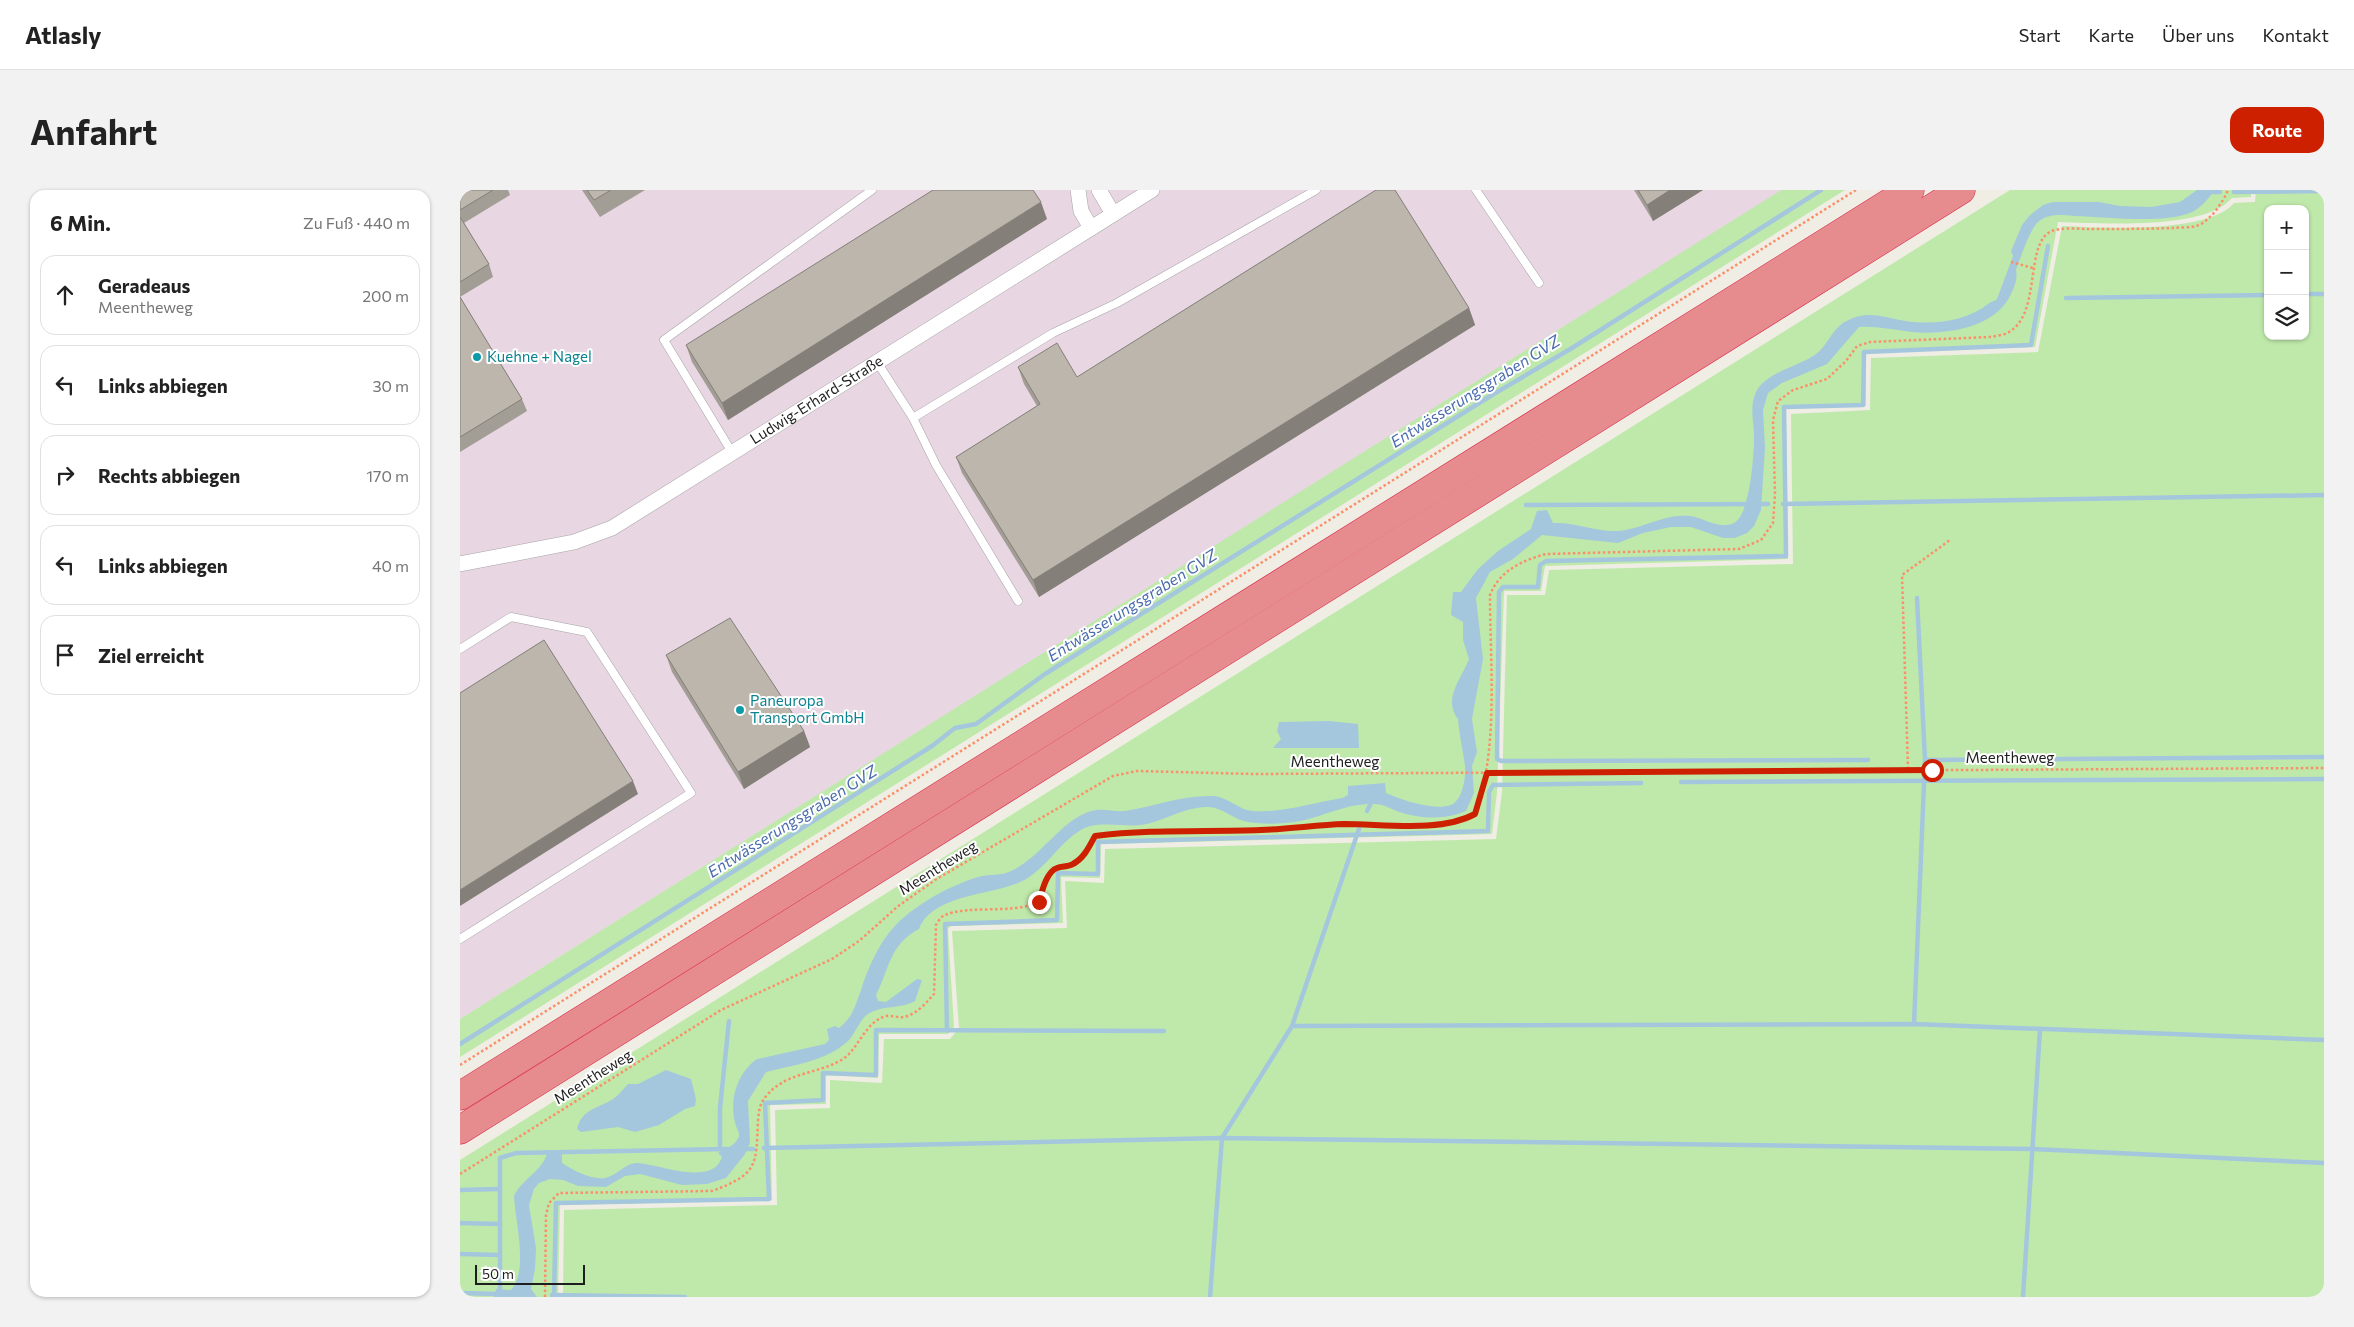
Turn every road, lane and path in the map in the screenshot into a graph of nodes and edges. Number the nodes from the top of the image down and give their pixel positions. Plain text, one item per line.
1 (872, 190) edge
2 (1078, 190) edge
3 (1099, 190) edge
4 (1152, 190) edge
5 (1316, 190) edge
6 (1476, 190) edge
7 (1856, 190) edge
8 (1910, 190) edge
9 (1961, 190) edge
10 (2228, 190) edge
11 (1113, 214) junction
12 (1092, 228) junction
13 (2011, 262) dead end
14 (2034, 268) junction
15 (1538, 283) dead end
16 (877, 362) junction
17 (913, 418) junction
18 (733, 454) junction
19 (1950, 540) dead end
20 (460, 564) edge
21 (1018, 601) dead end
22 (460, 649) edge
23 (2324, 768) edge
24 (1908, 770) junction
25 (1487, 773) junction
26 (460, 939) edge
27 (460, 1065) edge
28 (460, 1096) edge
29 (460, 1130) edge
30 (460, 1174) edge
31 (545, 1297) edge

1 - 18 lane
2 - 12 street
3 - 11 street
4 - 11 street, Ludwig-Erhard-Straße
5 - 17 lane
6 - 15 lane
7 - 27 path
8 - 28 highway
9 - 29 highway
10 - 14 path
11 - 12 street, Ludwig-Erhard-Straße
12 - 16 street, Ludwig-Erhard-Straße
13 - 14 path
14 - 25 path
16 - 17 lane
16 - 18 street, Ludwig-Erhard-Straße
17 - 21 lane
18 - 20 street, Ludwig-Erhard-Straße
19 - 24 path
22 - 26 lane
23 - 24 path, Meentheweg
24 - 25 path, Meentheweg
25 - 30 path, Meentheweg
25 - 31 path

